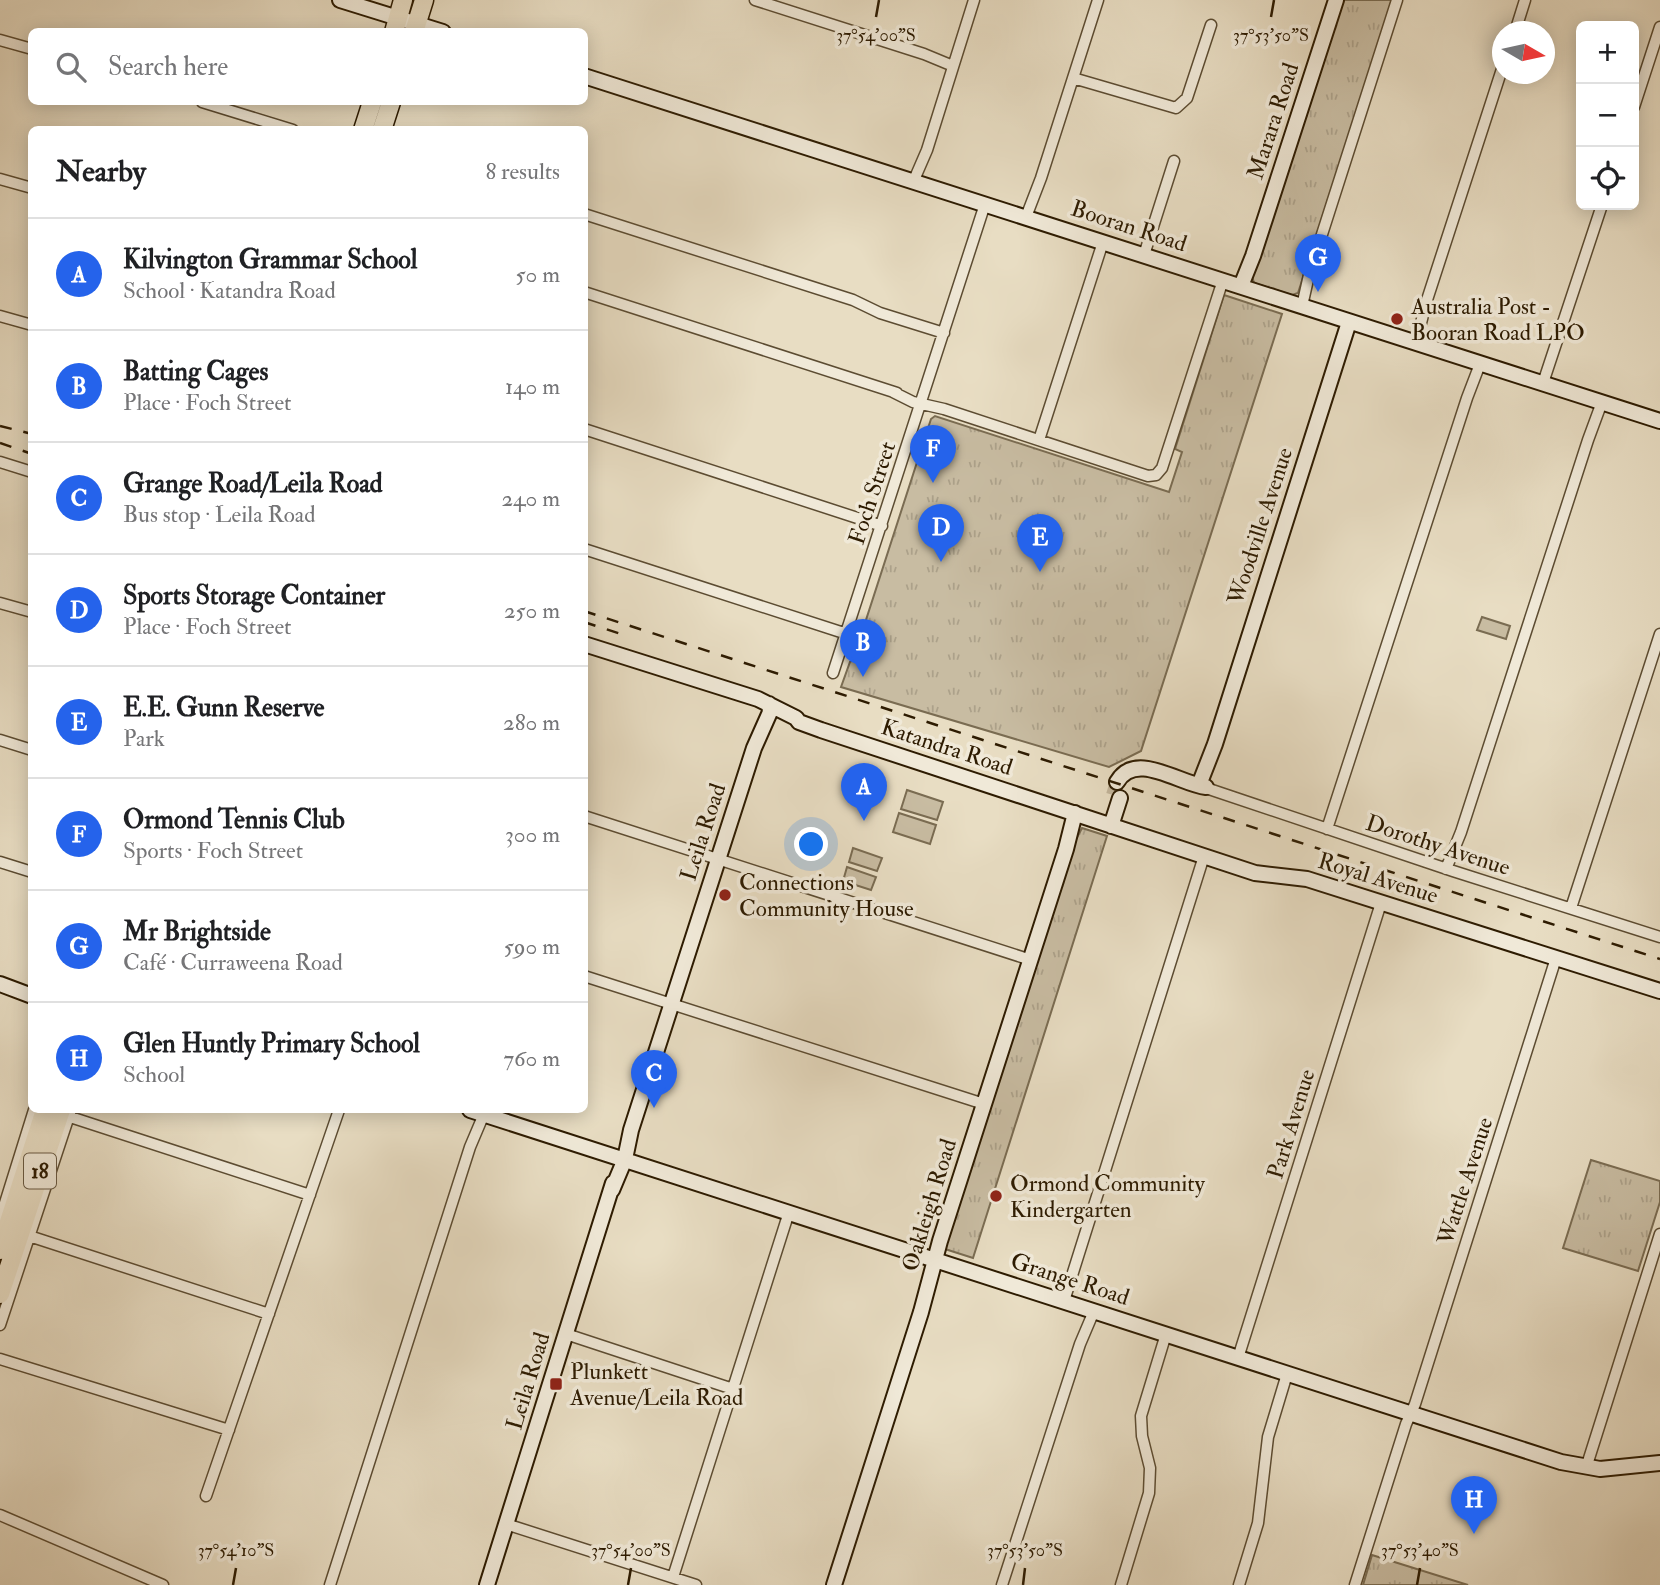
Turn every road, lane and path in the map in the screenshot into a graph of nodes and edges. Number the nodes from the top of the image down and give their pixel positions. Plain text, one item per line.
1 (340, 0) edge
2 (404, 0) edge
3 (424, 0) edge
4 (755, 0) edge
5 (974, 0) edge
6 (1098, 0) edge
7 (1336, 0) edge
8 (1397, 0) edge
9 (1525, 0) edge
10 (1518, 21) edge
11 (396, 25) edge
12 (1211, 25) dead end
13 (415, 27) edge
14 (1660, 27) edge
15 (0, 40) edge
16 (28, 49) edge
17 (954, 63) junction
18 (588, 77) edge
19 (1073, 78) junction
20 (1498, 84) edge
21 (1639, 92) edge
22 (212, 105) edge
23 (371, 105) edge
24 (390, 105) edge
25 (280, 126) edge
26 (364, 126) edge
27 (383, 126) edge
28 (1174, 161) dead end
29 (0, 179) edge
30 (917, 181) junction
31 (28, 187) edge
32 (985, 204) junction
33 (1600, 210) edge
34 (588, 215) edge
35 (1029, 218) junction
36 (1103, 242) junction
37 (1144, 255) junction
38 (1223, 281) junction
39 (1244, 287) junction
40 (588, 293) edge
41 (1299, 305) junction
42 (0, 316) edge
43 (1349, 322) junction
44 (28, 324) edge
45 (944, 333) junction
46 (1413, 342) junction
47 (1478, 363) junction
48 (1543, 383) junction
49 (1600, 401) junction
50 (922, 402) junction
51 (1660, 421) edge
52 (588, 430) edge
53 (1039, 440) junction
54 (0, 462) edge
55 (28, 471) edge
56 (882, 526) junction
57 (588, 550) edge
58 (0, 603) edge
59 (28, 611) edge
60 (847, 634) junction
61 (1660, 634) edge
62 (588, 645) edge
63 (833, 673) dead end
64 (767, 708) junction
65 (0, 740) edge
66 (28, 749) edge
67 (1202, 787) junction
68 (1078, 814) junction
69 (588, 817) edge
70 (1108, 824) junction
71 (1328, 829) junction
72 (1204, 856) junction
73 (719, 859) junction
74 (0, 862) edge
75 (1449, 870) junction
76 (28, 871) edge
77 (1381, 903) junction
78 (1571, 908) junction
79 (1660, 937) edge
80 (1556, 958) junction
81 (1031, 960) junction
82 (588, 977) edge
83 (2, 985) edge
84 (28, 986) edge
85 (1660, 991) edge
86 (28, 995) edge
87 (671, 1004) junction
88 (984, 1104) junction
89 (33, 1113) edge
90 (57, 1113) edge
91 (57, 1113) edge
92 (64, 1113) edge
93 (339, 1113) edge
94 (477, 1113) edge
95 (480, 1113) edge
96 (622, 1158) junction
97 (310, 1195) junction
98 (789, 1212) junction
99 (0, 1219) edge
100 (1660, 1234) edge
101 (24, 1235) junction
102 (0, 1250) edge
103 (936, 1259) junction
104 (2, 1285) edge
105 (1064, 1301) junction
106 (1091, 1310) junction
107 (269, 1314) junction
108 (0, 1325) edge
109 (566, 1334) junction
110 (1166, 1334) junction
111 (1238, 1358) junction
112 (0, 1359) edge
113 (1287, 1374) junction
114 (733, 1388) junction
115 (1411, 1414) junction
116 (229, 1430) junction
117 (1660, 1463) edge
118 (1590, 1468) junction
119 (206, 1496) dead end
120 (0, 1515) edge
121 (506, 1524) junction
122 (673, 1577) junction
123 (163, 1585) edge
124 (330, 1585) edge
125 (487, 1585) edge
126 (696, 1585) edge
127 (834, 1585) edge
128 (1002, 1585) edge
129 (1121, 1585) edge
130 (1238, 1585) edge
131 (1355, 1585) edge

1 - 11 street
2 - 11 highway
3 - 13 highway
4 - 17 street
5 - 17 street
6 - 19 street
7 - 39 street, Marara Road
8 - 41 street
9 - 10 street
11 - 13 street
12 - 19 street
14 - 21 street
15 - 16 street
17 - 30 street
18 - 30 street, Booran Road
19 - 35 street
20 - 46 street
22 - 25 street
23 - 26 highway
24 - 27 highway
28 - 37 street
29 - 31 street
30 - 32 street, Booran Road
32 - 35 street, Booran Road
32 - 45 street, Foch Street
33 - 48 street
34 - 45 street
35 - 36 street, Booran Road
36 - 37 street, Booran Road
36 - 53 street
37 - 38 street, Booran Road
38 - 39 street, Booran Road
38 - 53 street
39 - 41 street, Booran Road
40 - 50 street
41 - 43 street, Booran Road
42 - 44 street
43 - 46 street, Booran Road
43 - 67 street, Woodville Avenue
45 - 50 street, Foch Street
46 - 47 street, Booran Road
47 - 48 street, Booran Road
47 - 71 street
48 - 49 street, Booran Road
49 - 51 street, Booran Road
49 - 75 street
50 - 53 street
50 - 56 street, Foch Street
52 - 56 street
54 - 55 street
56 - 60 street, Foch Street
57 - 60 street
58 - 59 street
60 - 63 street, Foch Street
61 - 78 street
62 - 64 street, Katandra Road
64 - 68 street, Katandra Road
64 - 73 street, Leila Road
65 - 66 street
67 - 70 street
67 - 71 street, Dorothy Avenue
68 - 70 street, Royal Avenue
68 - 81 street, Oakleigh Road
69 - 73 street
70 - 72 street, Royal Avenue
71 - 75 street, Dorothy Avenue
72 - 77 street, Royal Avenue
72 - 105 street
73 - 81 street
73 - 87 street, Leila Road
74 - 76 street
75 - 78 street, Dorothy Avenue
77 - 80 street, Royal Avenue
77 - 111 street, Park Avenue
78 - 79 street, Dorothy Avenue
80 - 85 street, Royal Avenue
80 - 115 street, Wattle Avenue
81 - 88 street, Oakleigh Road
82 - 87 street
83 - 84 street
83 - 86 street
87 - 88 street
87 - 96 street, Leila Road
88 - 103 street, Oakleigh Road
89 - 99 street
90 - 101 highway, 18
91 - 102 highway, 18
92 - 97 street
93 - 97 street
94 - 124 street
95 - 96 street, Grange Road
96 - 98 street, Grange Road
96 - 109 street, Leila Road
97 - 107 street
98 - 103 street, Grange Road
98 - 114 street
100 - 118 street
101 - 104 highway, 18
101 - 107 street
101 - 108 street
103 - 105 street, Grange Road
103 - 127 street, Oakleigh Road
105 - 106 street, Grange Road
106 - 110 street, Grange Road
106 - 128 street
107 - 116 street
109 - 114 street
109 - 121 street, Leila Road
110 - 111 street, Grange Road
110 - 129 street
111 - 113 street, Grange Road
112 - 116 street
113 - 115 street, Grange Road
113 - 130 street
114 - 122 street
115 - 118 street, Grange Road
115 - 131 street, Wattle Avenue
116 - 119 street
117 - 118 street, Grange Road
120 - 123 street
121 - 122 street
121 - 125 street, Leila Road
122 - 126 street

